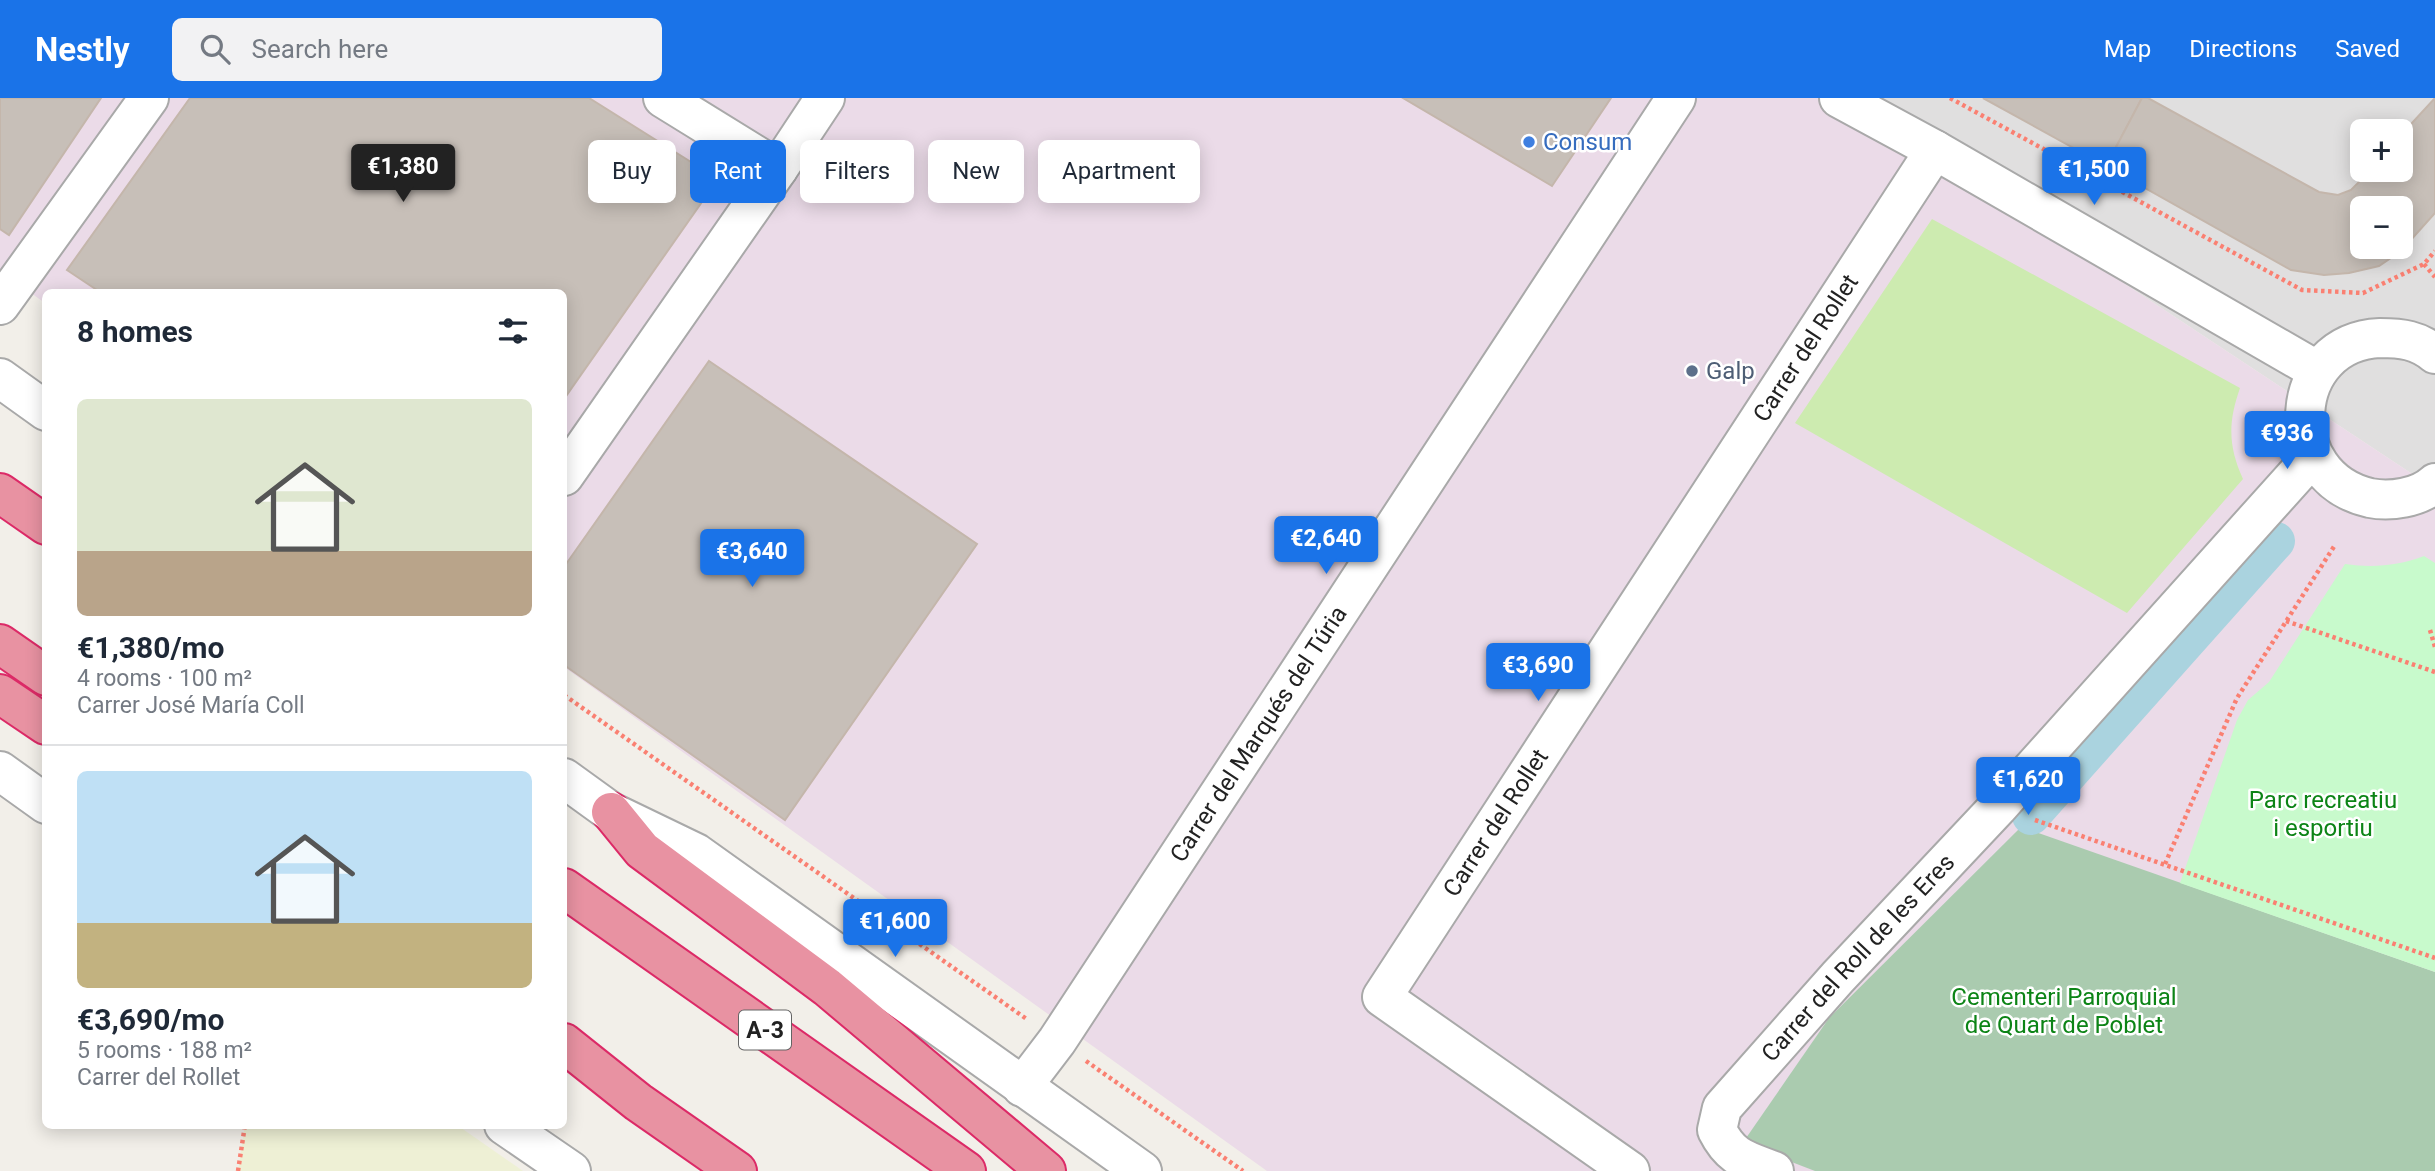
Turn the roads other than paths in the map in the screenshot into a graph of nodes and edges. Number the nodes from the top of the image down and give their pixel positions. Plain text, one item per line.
1 (149, 98) edge
2 (663, 98) edge
3 (825, 98) edge
4 (1676, 98) edge
5 (1839, 98) edge
6 (731, 140) edge
7 (1934, 150) junction
8 (786, 157) edge
9 (754, 203) edge
10 (0, 305) edge
11 (2431, 343) edge
12 (2318, 371) junction
13 (0, 378) edge
14 (42, 408) edge
15 (2313, 456) junction
16 (567, 472) edge
17 (2434, 487) edge
18 (0, 493) edge
19 (42, 522) edge
20 (0, 645) edge
21 (42, 673) edge
22 (0, 694) edge
23 (42, 722) edge
24 (0, 771) edge
25 (567, 780) edge
26 (42, 801) edge
27 (611, 811) junction
28 (567, 890) edge
29 (567, 1045) edge
30 (567, 1073) edge
31 (1022, 1087) junction
32 (638, 1102) junction
33 (510, 1129) edge
34 (571, 1171) edge
35 (737, 1171) edge
36 (966, 1171) edge
37 (1046, 1171) edge
38 (1142, 1171) edge
39 (1630, 1171) edge
40 (1773, 1171) edge

1 - 10 street
2 - 6 street
3 - 8 street
4 - 31 street, Carrer del Marqués del Túria
5 - 7 street
7 - 12 street
7 - 39 street, Carrer del Rollet
9 - 16 street
11 - 12 street
12 - 15 street
13 - 14 street
15 - 17 street
15 - 40 street, Carrer del Roll de les Eres
18 - 19 highway
20 - 21 highway
22 - 23 highway
24 - 26 street
25 - 27 street
27 - 31 street
27 - 37 highway
28 - 36 highway, A-3
29 - 32 highway
30 - 32 highway
31 - 38 street
32 - 35 highway
33 - 34 street

